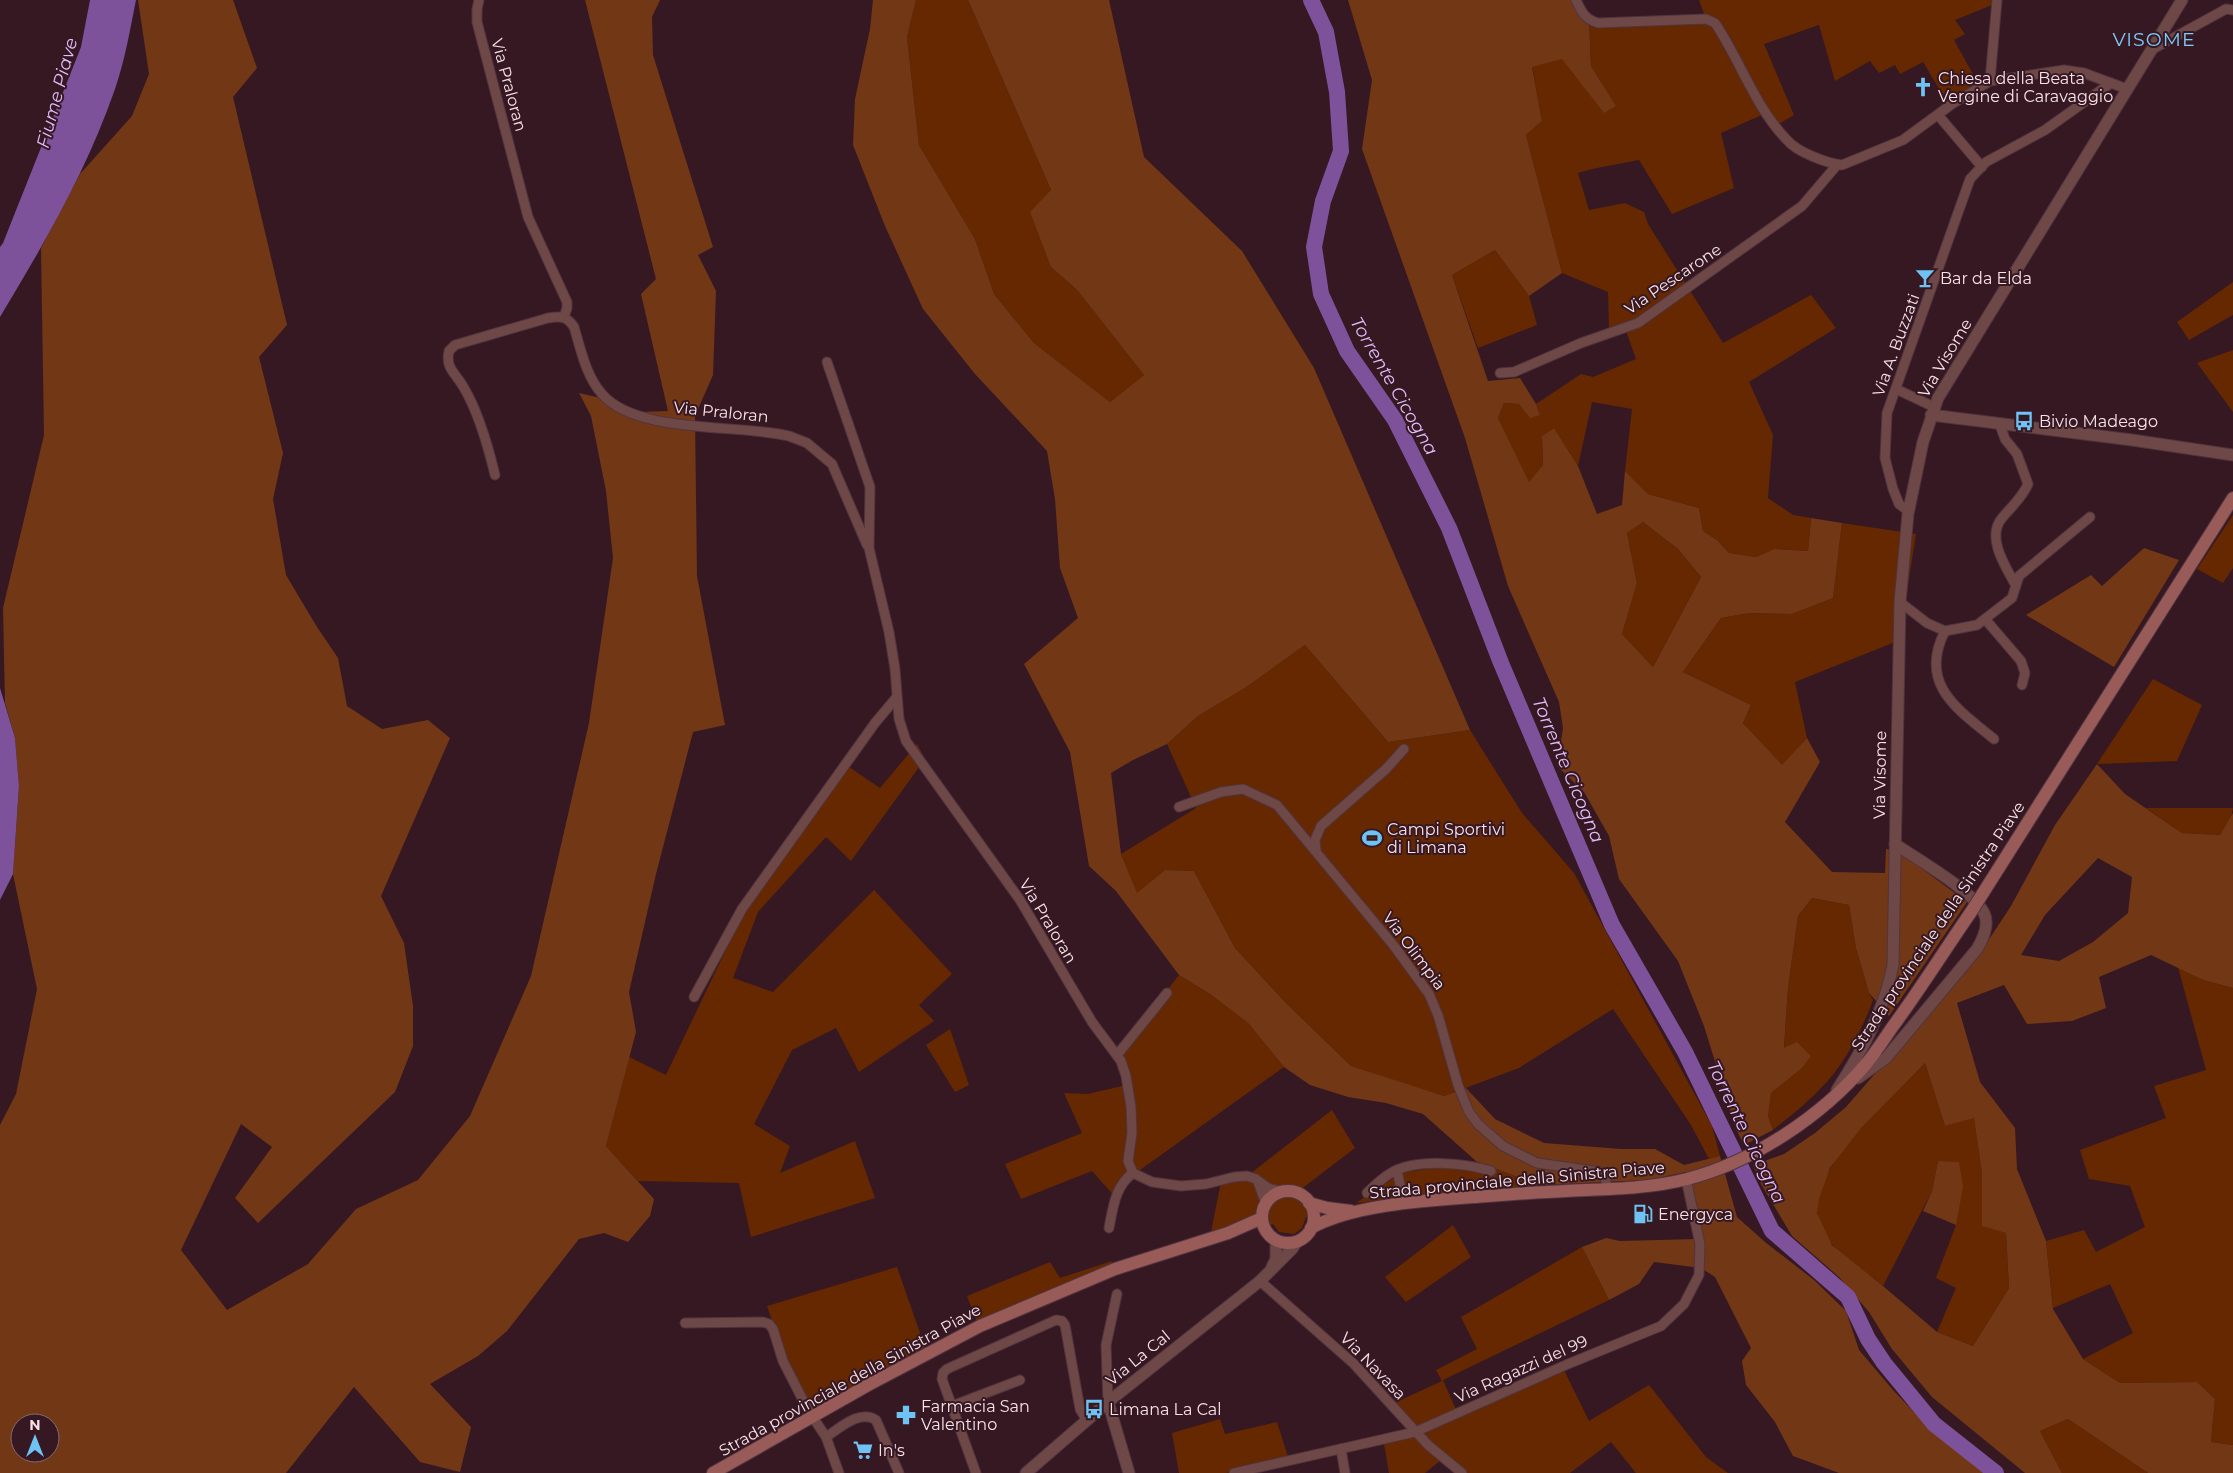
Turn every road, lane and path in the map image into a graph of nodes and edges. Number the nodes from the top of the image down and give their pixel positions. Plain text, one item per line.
1 (479, 0) edge
2 (1576, 0) edge
3 (1997, 0) edge
4 (2182, 0) edge
5 (2233, 10) edge
6 (2153, 49) junction
7 (1990, 81) junction
8 (2111, 83) junction
9 (2127, 89) junction
10 (1934, 118) junction
11 (1838, 165) junction
12 (1982, 167) junction
13 (564, 317) junction
14 (827, 362) dead end
15 (1500, 373) dead end
16 (1896, 389) junction
17 (1933, 411) junction
18 (2000, 425) junction
19 (2233, 455) edge
20 (495, 475) dead end
21 (2233, 498) edge
22 (1908, 511) junction
23 (2090, 517) dead end
24 (869, 548) junction
25 (2015, 584) junction
26 (1900, 602) junction
27 (1985, 619) junction
28 (1945, 631) junction
29 (2022, 685) dead end
30 (896, 698) junction
31 (1994, 739) dead end
32 (1404, 749) dead end
33 (1178, 807) dead end
34 (1895, 844) junction
35 (1316, 850) junction
36 (1168, 993) dead end
37 (694, 997) dead end
38 (1117, 1055) junction
39 (1835, 1094) junction
40 (1396, 1170) junction
41 (1491, 1170) dead end
42 (1133, 1173) junction
43 (1256, 1179) junction
44 (1686, 1179) junction
45 (1607, 1189) junction
46 (1282, 1192) junction
47 (1367, 1193) dead end
48 (1310, 1202) junction
49 (1266, 1204) junction
50 (1404, 1204) junction
51 (1360, 1211) junction
52 (1262, 1218) junction
53 (1109, 1228) dead end
54 (1311, 1228) junction
55 (1228, 1234) junction
56 (1272, 1237) junction
57 (1297, 1241) junction
58 (1271, 1268) junction
59 (1260, 1281) junction
60 (1117, 1294) dead end
61 (685, 1323) dead end
62 (1020, 1380) dead end
63 (1108, 1402) junction
64 (952, 1406) junction
65 (813, 1416) junction
66 (1087, 1421) junction
67 (1415, 1432) junction
68 (826, 1437) junction
69 (1341, 1449) junction
70 (713, 1473) edge
71 (839, 1473) edge
72 (899, 1473) edge
73 (976, 1473) edge
74 (1026, 1473) edge
75 (1129, 1473) edge
76 (1234, 1473) edge
77 (1345, 1473) edge
78 (1462, 1473) edge

1 - 13 street, Via Praloran
2 - 11 street
3 - 7 street
4 - 6 street, Via Visome
5 - 6 street
6 - 9 street, Via Visome
7 - 8 street
7 - 10 street, Via Pescarone
8 - 9 street
8 - 12 street, Via A. Buzzati
9 - 17 street, Via Visome
10 - 11 street, Via Pescarone
10 - 12 street
11 - 15 street, Via Pescarone
12 - 16 street, Via A. Buzzati
13 - 20 street
13 - 24 street, Via Praloran
14 - 24 street, Via Praloran
16 - 17 street
16 - 22 street, Via A. Buzzati
17 - 18 street
17 - 22 street, Via Visome
18 - 19 street
18 - 25 street
21 - 39 main road, Strada provinciale della Sinistra Piave, bridge
22 - 26 street, Via Visome
23 - 25 street
24 - 30 street, Via Praloran
25 - 27 street
26 - 28 street
26 - 34 street, Via Visome
27 - 28 street
27 - 29 street
28 - 31 street
30 - 37 street
30 - 38 street, Via Praloran
32 - 35 street
33 - 35 street
34 - 39 street, Via Visome
34 - 39 street
35 - 45 street, Via Olimpia
36 - 38 street
38 - 42 street, Via Praloran
39 - 44 main road, Strada provinciale della Sinistra Piave
40 - 41 street
40 - 47 street
40 - 50 street
42 - 43 street
42 - 53 street
43 - 46 street
43 - 49 street
44 - 45 main road, Strada provinciale della Sinistra Piave
44 - 67 street, Via Ragazzi del 99
45 - 50 main road, Strada provinciale della Sinistra Piave
46 - 48 main road
46 - 49 main road
48 - 51 main road
48 - 54 main road
49 - 52 main road
50 - 51 main road, Strada provinciale della Sinistra Piave
51 - 54 main road
52 - 55 main road
52 - 56 main road
54 - 57 main road
55 - 56 main road
55 - 65 main road, Strada provinciale della Sinistra Piave
56 - 57 main road
56 - 58 street, Via La Cal
57 - 58 street, Via La Cal
58 - 59 street, Via La Cal
59 - 63 street, Via La Cal
59 - 67 street, Via Navasa
60 - 63 street
61 - 65 street
62 - 64 street
63 - 66 street, Via La Cal
63 - 75 street
64 - 66 street
64 - 73 street
65 - 68 street
65 - 70 main road, Strada provinciale della Sinistra Piave
66 - 74 street, Via La Cal
67 - 69 street, Via Ragazzi del 99
67 - 78 street, Via Navasa
68 - 71 street
68 - 72 street
69 - 76 street, Via Ragazzi del 99
69 - 77 street

